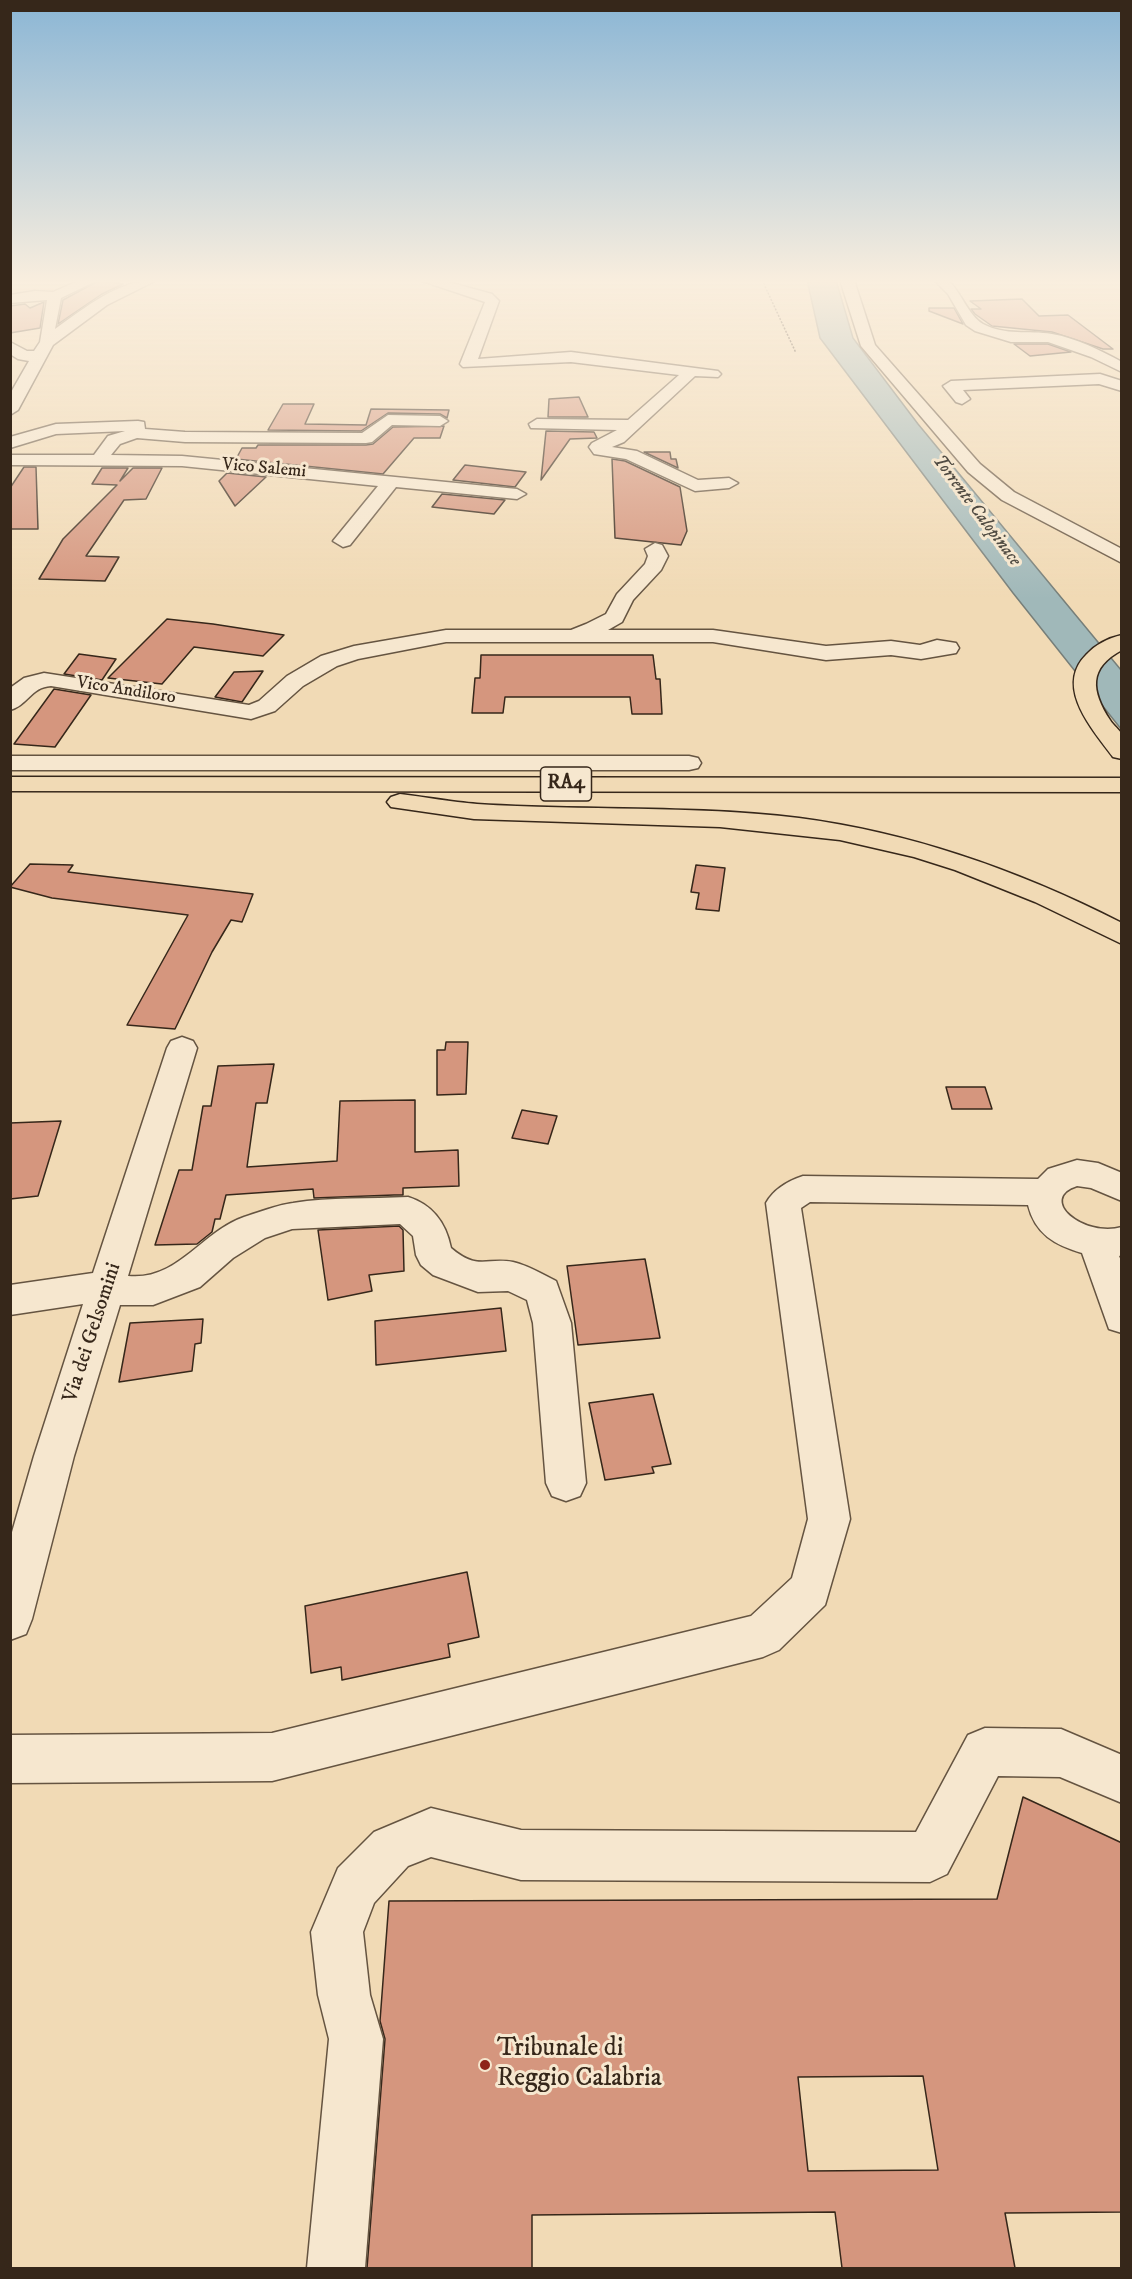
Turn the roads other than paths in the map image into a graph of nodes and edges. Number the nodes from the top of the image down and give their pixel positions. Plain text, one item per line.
1 (23, 386) edge
2 (675, 386) edge
3 (903, 386) edge
4 (951, 386) edge
5 (962, 399) dead end
6 (10, 410) edge
7 (440, 422) dead end
8 (537, 424) dead end
9 (633, 425) junction
10 (256, 426) dead end
11 (10, 443) edge
12 (10, 460) edge
13 (99, 460) junction
14 (391, 482) junction
15 (729, 483) dead end
16 (517, 494) dead end
17 (343, 541) dead end
18 (656, 549) dead end
19 (1122, 556) edge
20 (566, 635) junction
21 (1116, 644) edge
22 (948, 648) dead end
23 (10, 703) edge
24 (1122, 752) edge
25 (10, 763) edge
26 (689, 763) dead end
27 (10, 784) edge
28 (1122, 785) edge
29 (10, 802) edge
30 (398, 802) junction
31 (1122, 802) edge
32 (1122, 936) edge
33 (182, 1048) dead end
34 (1122, 1188) edge
35 (1045, 1192) junction
36 (1109, 1242) edge
37 (108, 1289) junction
38 (10, 1300) edge
39 (1122, 1318) edge
40 (566, 1483) dead end
41 (10, 1619) edge
42 (10, 1759) edge
43 (1122, 1779) edge
44 (336, 2268) edge

1 - 6 street
2 - 9 street
3 - 19 street
4 - 5 street
7 - 13 street
8 - 9 street
9 - 15 street
10 - 11 street
12 - 13 street, Vico Salemi
13 - 14 street, Vico Salemi
14 - 16 street, Vico Salemi
14 - 17 street
18 - 20 street
20 - 22 street
20 - 23 street, Vico Andiloro
21 - 24 highway
25 - 26 street
27 - 28 highway, RA4
29 - 30 highway, RA4
30 - 31 highway, RA4
30 - 32 highway
33 - 37 street, Via dei Gelsomini
34 - 35 street
35 - 36 street
35 - 42 street
36 - 39 street
37 - 38 street
37 - 40 street
37 - 41 street, Via dei Gelsomini
43 - 44 street

